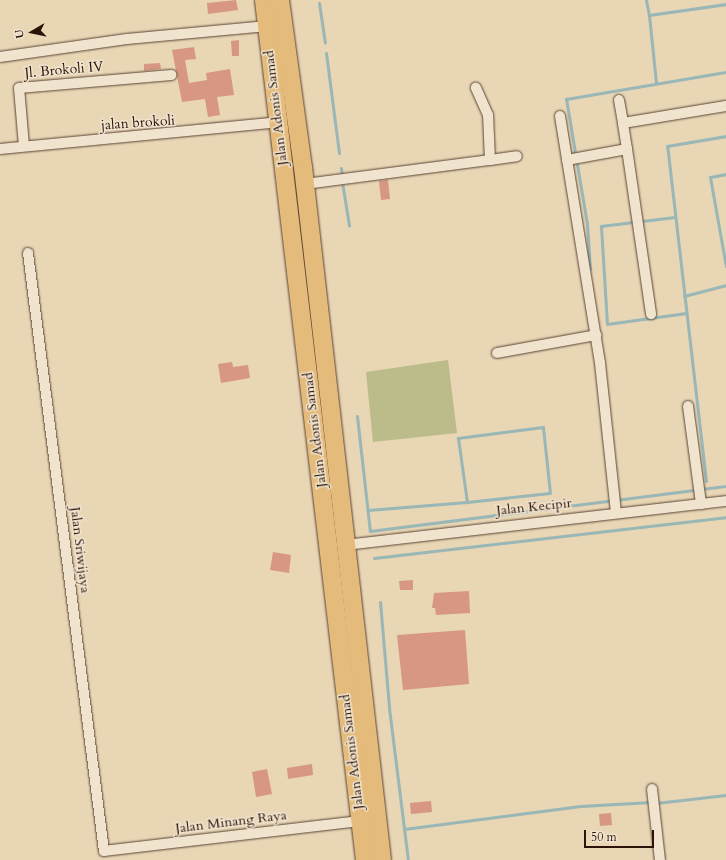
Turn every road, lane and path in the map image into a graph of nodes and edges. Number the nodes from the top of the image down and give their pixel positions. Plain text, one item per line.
1 (264, 0) edge
2 (280, 0) edge
3 (267, 26) junction
4 (0, 57) edge
5 (171, 75) dead end
6 (476, 88) dead end
7 (619, 100) dead end
8 (726, 106) edge
9 (560, 116) dead end
10 (278, 122) junction
11 (623, 123) junction
12 (24, 146) junction
13 (0, 149) edge
14 (627, 149) junction
15 (517, 156) dead end
16 (574, 159) junction
17 (490, 160) junction
18 (305, 184) junction
19 (28, 253) dead end
20 (651, 314) dead end
21 (312, 331) junction
22 (596, 335) junction
23 (497, 353) dead end
24 (688, 406) dead end
25 (700, 495) junction
26 (726, 501) edge
27 (616, 508) junction
28 (346, 545) junction
29 (652, 789) dead end
30 (360, 821) junction
31 (104, 851) joint
32 (365, 860) edge
33 (382, 860) edge
34 (660, 860) edge

1 - 3 highway, Jalan Adonis Samad
2 - 18 highway
3 - 4 street
3 - 10 highway, Jalan Adonis Samad
5 - 12 street, Jl. Brokoli IV
6 - 17 street
7 - 11 street
8 - 11 street
9 - 16 street
10 - 12 street, jalan brokoli
10 - 21 highway, Jalan Adonis Samad
11 - 14 street
12 - 13 street, jalan brokoli
14 - 16 street
14 - 20 street
15 - 17 street
16 - 22 street
17 - 18 street
18 - 21 highway
19 - 31 street, Jalan Sriwijaya
21 - 28 highway
21 - 30 highway, Jalan Adonis Samad
22 - 23 street
22 - 27 street
24 - 25 street
25 - 26 street, Jalan Kecipir
25 - 27 street, Jalan Kecipir
27 - 28 street, Jalan Kecipir
28 - 33 highway
29 - 34 street
30 - 31 street, Jalan Minang Raya
30 - 32 highway, Jalan Adonis Samad

